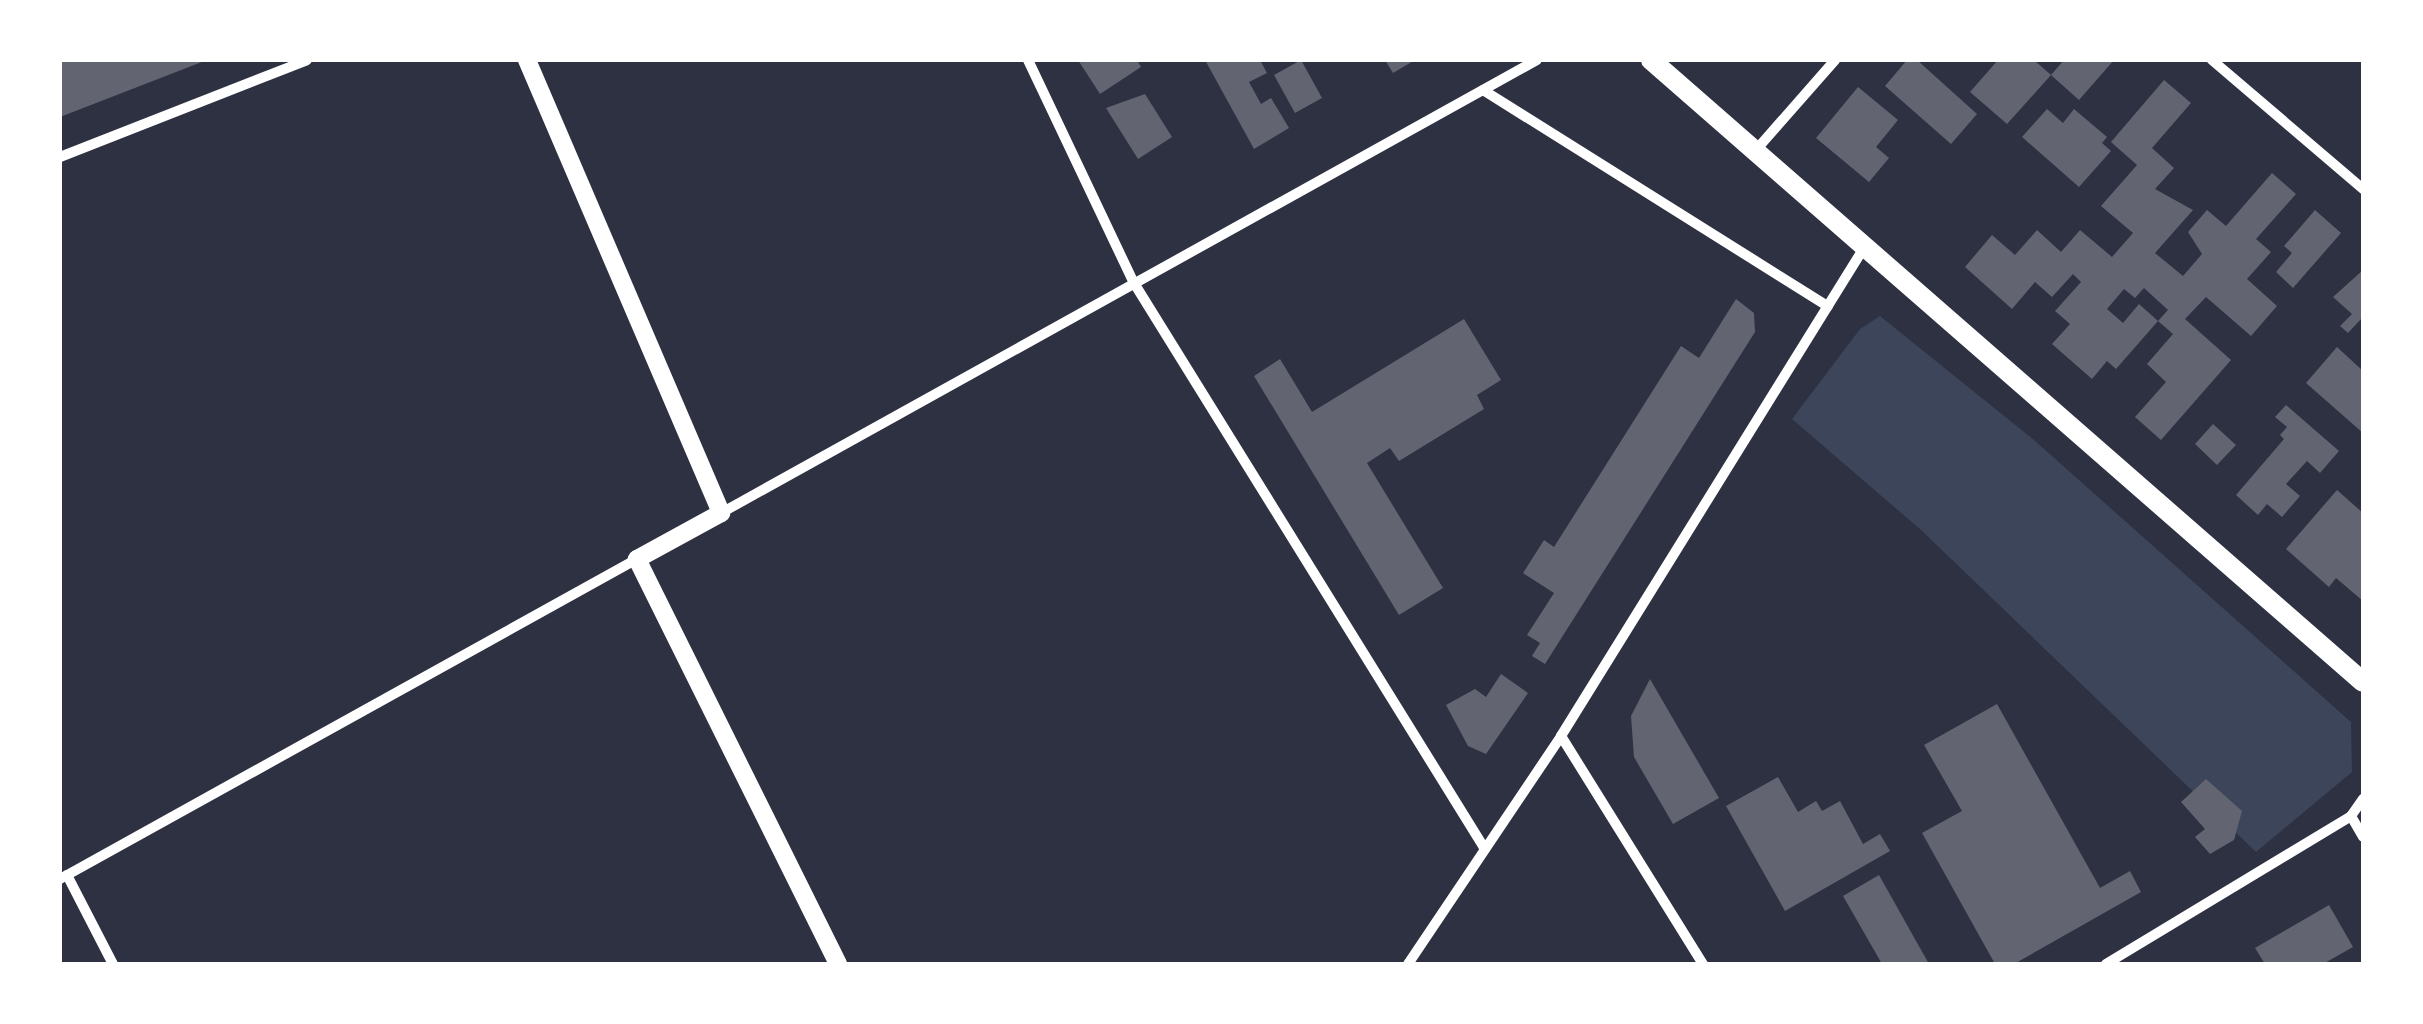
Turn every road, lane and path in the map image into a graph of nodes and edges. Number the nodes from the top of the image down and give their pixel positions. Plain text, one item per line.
1 (307, 60) edge
2 (526, 60) edge
3 (1028, 60) edge
4 (1538, 60) edge
5 (1651, 60) edge
6 (1834, 60) edge
7 (2212, 60) edge
8 (1483, 90) junction
9 (1756, 150) junction
10 (60, 157) edge
11 (2363, 188) edge
12 (1865, 246) junction
13 (1134, 283) junction
14 (1828, 306) junction
15 (722, 512) junction
16 (638, 559) junction
17 (2363, 682) edge
18 (1561, 736) junction
19 (2363, 800) edge
20 (2351, 816) junction
21 (2363, 836) edge
22 (1485, 849) junction
23 (64, 877) edge
24 (113, 964) edge
25 (838, 964) edge
26 (1408, 964) edge
27 (1702, 964) edge
28 (2106, 964) edge

1 - 10 street
2 - 15 street
3 - 13 street
4 - 8 street
5 - 9 main road
6 - 9 street
7 - 11 street
8 - 13 street
8 - 14 street
9 - 12 main road
12 - 14 street
12 - 17 main road
13 - 15 street
13 - 22 street
14 - 18 street
15 - 16 street
16 - 23 street
16 - 25 street
18 - 22 street
18 - 27 street
19 - 20 street
20 - 21 street
20 - 28 street
22 - 26 street
23 - 24 street

